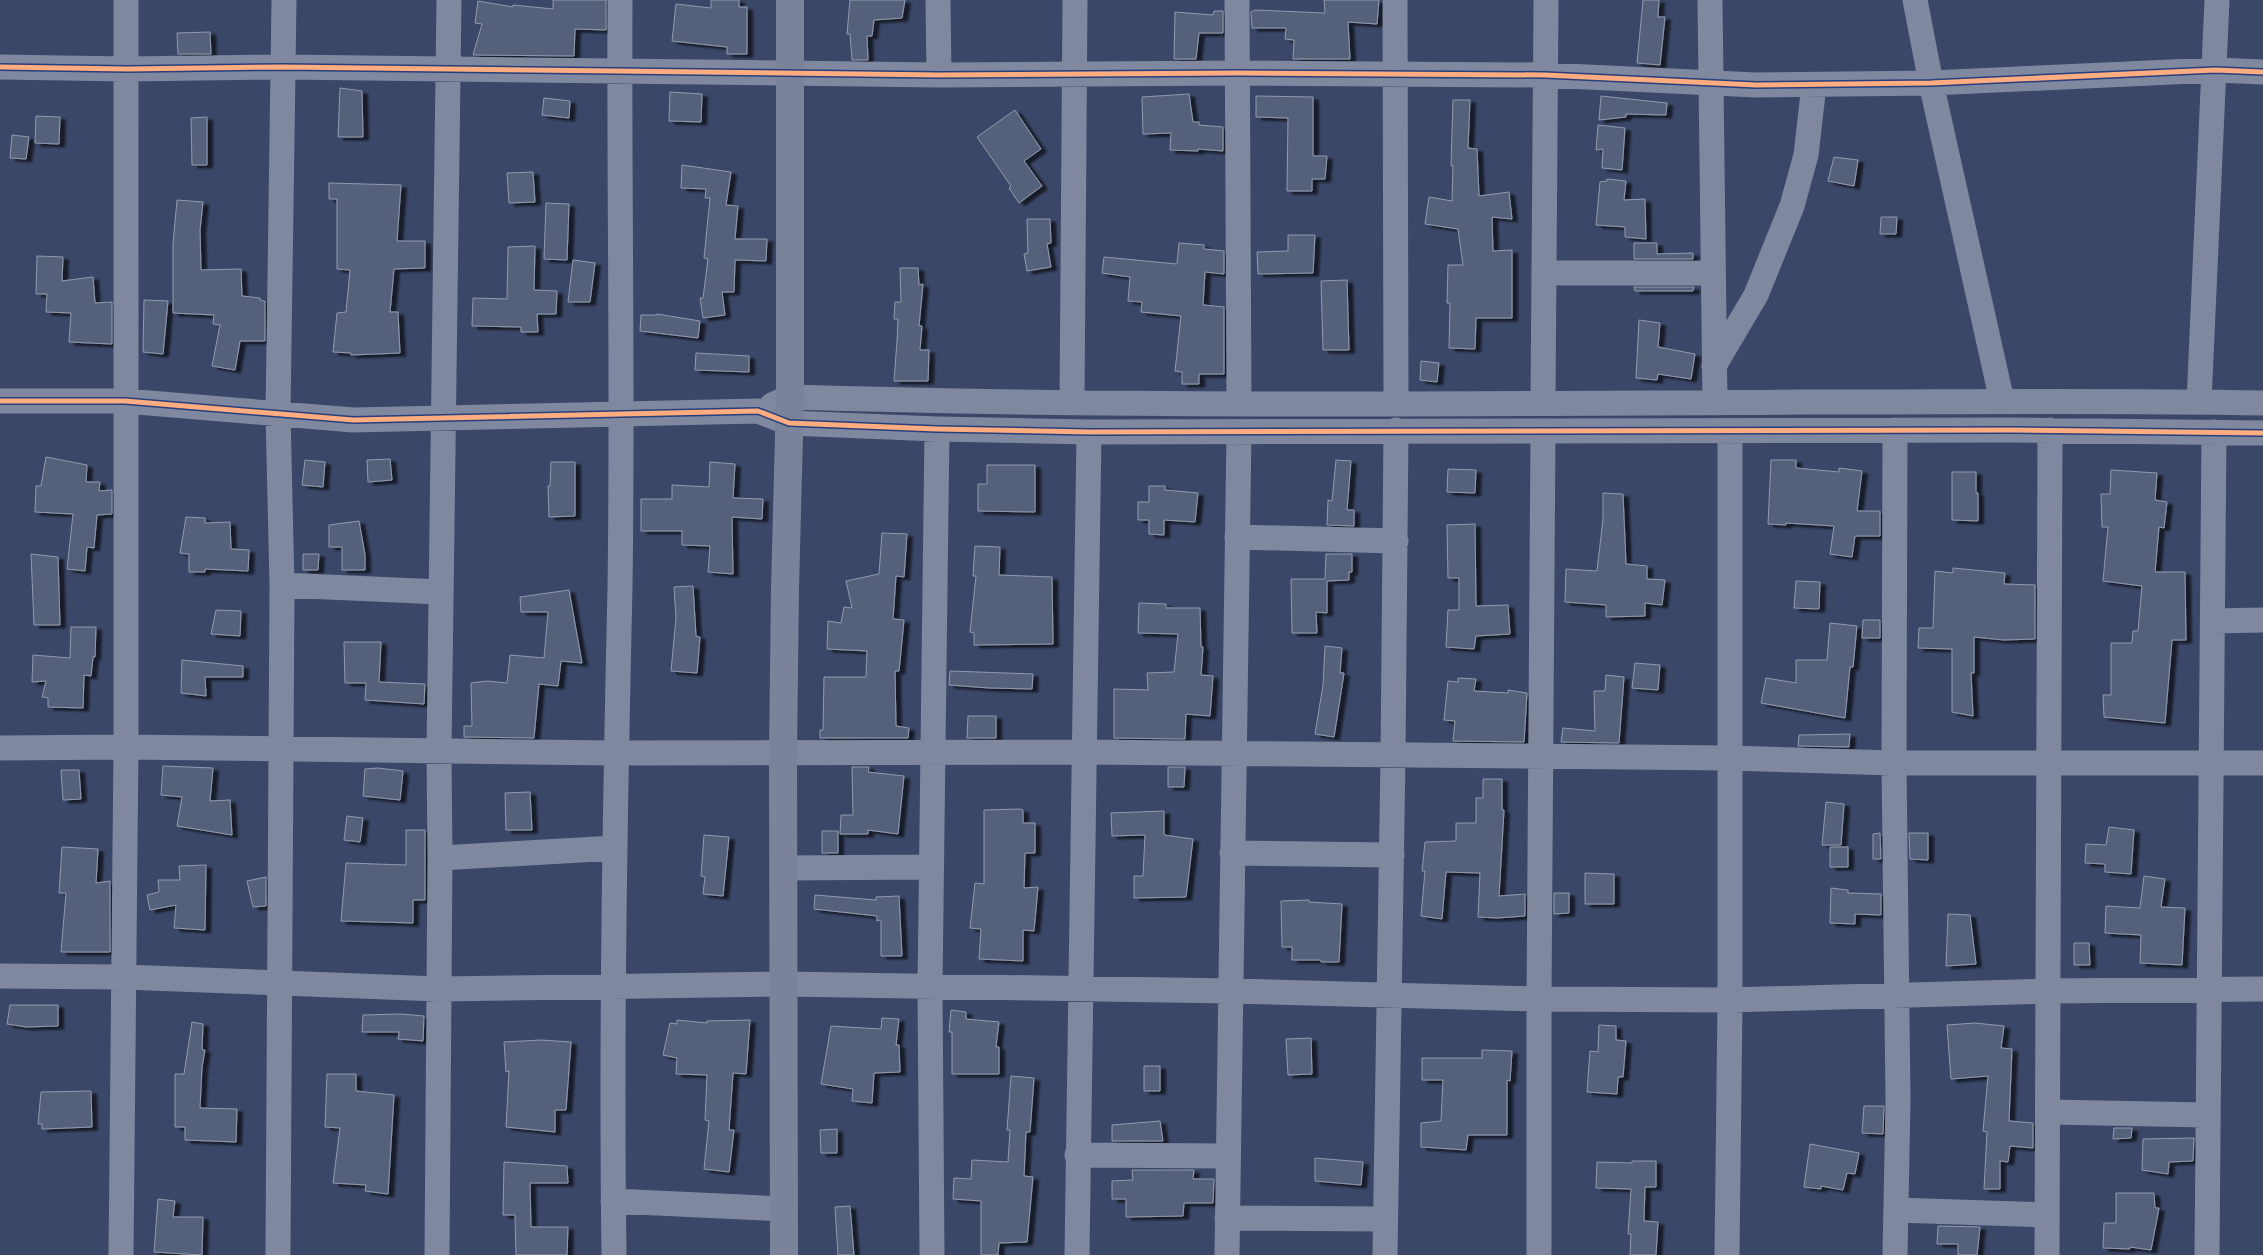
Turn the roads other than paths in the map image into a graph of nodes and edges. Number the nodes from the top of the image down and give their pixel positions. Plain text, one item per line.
1 (126, 0) edge
2 (284, 0) edge
3 (449, 0) edge
4 (620, 0) edge
5 (790, 0) edge
6 (938, 0) edge
7 (1075, 0) edge
8 (1237, 0) edge
9 (1395, 0) edge
10 (1546, 0) edge
11 (1710, 0) edge
12 (1914, 0) edge
13 (2217, 0) edge
14 (0, 67) edge
15 (283, 67) junction
16 (127, 69) junction
17 (449, 69) junction
18 (2216, 70) junction
19 (620, 71) junction
20 (2263, 72) edge
21 (790, 73) junction
22 (1236, 73) junction
23 (939, 75) junction
24 (1074, 75) junction
25 (1394, 76) junction
26 (1545, 76) junction
27 (1931, 83) junction
28 (1712, 84) junction
29 (1814, 85) junction
30 (1544, 273) junction
31 (1712, 273) junction
32 (1714, 366) junction
33 (0, 400) edge
34 (125, 401) junction
35 (2002, 401) junction
36 (1072, 402) junction
37 (1396, 402) junction
38 (2199, 402) junction
39 (1544, 403) junction
40 (1715, 403) junction
41 (2263, 403) edge
42 (1239, 404) junction
43 (790, 410) junction
44 (278, 414) junction
45 (621, 414) junction
46 (443, 419) junction
47 (937, 429) junction
48 (1396, 430) junction
49 (1895, 430) junction
50 (2050, 430) junction
51 (1730, 431) junction
52 (1089, 432) junction
53 (1239, 432) junction
54 (1543, 432) junction
55 (2214, 432) junction
56 (2263, 433) edge
57 (1237, 537) junction
58 (1396, 541) junction
59 (282, 585) junction
60 (441, 592) junction
61 (2213, 620) junction
62 (2263, 620) edge
63 (126, 747) junction
64 (0, 748) edge
65 (282, 750) junction
66 (439, 751) junction
67 (931, 752) junction
68 (1084, 752) junction
69 (615, 753) junction
70 (783, 753) junction
71 (1233, 753) junction
72 (1393, 757) junction
73 (1540, 758) junction
74 (1729, 758) junction
75 (1894, 763) junction
76 (2263, 763) edge
77 (2049, 764) junction
78 (2212, 764) junction
79 (615, 848) junction
80 (1232, 853) junction
81 (1392, 855) junction
82 (440, 858) junction
83 (931, 867) junction
84 (783, 868) junction
85 (0, 976) edge
86 (124, 977) junction
87 (280, 984) junction
88 (784, 984) junction
89 (930, 986) junction
90 (615, 988) junction
91 (439, 989) junction
92 (1080, 989) junction
93 (2210, 989) junction
94 (2263, 989) edge
95 (1232, 991) junction
96 (2050, 991) junction
97 (1390, 995) junction
98 (1896, 995) junction
99 (1538, 999) junction
100 (1730, 1000) junction
101 (2048, 1112) junction
102 (2208, 1115) junction
103 (1077, 1155) junction
104 (1228, 1156) junction
105 (613, 1201) junction
106 (784, 1208) junction
107 (1896, 1210) junction
108 (2047, 1215) junction
109 (1227, 1218) junction
110 (1385, 1219) junction
111 (121, 1255) edge
112 (278, 1255) edge
113 (437, 1255) edge
114 (614, 1255) edge
115 (784, 1255) edge
116 (932, 1255) edge
117 (1077, 1255) edge
118 (1227, 1255) edge
119 (1385, 1255) edge
120 (1540, 1255) edge
121 (1727, 1255) edge
122 (1895, 1255) edge
123 (2047, 1255) edge
124 (2207, 1255) edge

1 - 16 street
2 - 15 street
3 - 17 street
4 - 19 street
5 - 21 street
6 - 23 street
7 - 24 street
8 - 22 street
9 - 25 street
10 - 26 street
11 - 28 street
12 - 27 street
13 - 18 street
14 - 16 street
15 - 16 street
15 - 17 street
15 - 44 street
16 - 34 street
17 - 19 street
17 - 46 street
18 - 20 street
18 - 27 street
18 - 38 street
19 - 21 street
19 - 45 street
21 - 23 street
21 - 43 street
22 - 24 street
22 - 25 street
22 - 42 street
23 - 24 street
24 - 36 street
25 - 26 street
25 - 37 street
26 - 28 street
26 - 30 street
27 - 29 street
27 - 35 street
28 - 29 street
28 - 31 street
29 - 32 street
30 - 31 street
30 - 39 street
31 - 32 street
32 - 40 street
33 - 34 street
34 - 44 street
34 - 63 street
35 - 38 street
35 - 40 street
36 - 42 street
36 - 43 street
37 - 39 street
37 - 42 street
38 - 41 street
39 - 40 street
43 - 45 street
43 - 47 street
43 - 70 street
44 - 46 street
44 - 59 street
45 - 46 street
45 - 69 street
46 - 60 street
47 - 52 street
47 - 67 street
48 - 53 street
48 - 54 street
48 - 58 street
49 - 50 street
49 - 51 street
49 - 75 street
50 - 55 street
50 - 77 street
51 - 54 street
51 - 74 street
52 - 53 street
52 - 68 street
53 - 57 street
54 - 73 street
55 - 56 street
55 - 61 street
57 - 58 street
57 - 71 street
58 - 72 street
59 - 60 street
59 - 65 street
60 - 66 street
61 - 62 street
61 - 78 street
63 - 64 street
63 - 65 street
63 - 86 street
65 - 66 street
65 - 87 street
66 - 69 street
66 - 82 street
67 - 68 street
67 - 70 street
67 - 83 street
68 - 71 street
68 - 92 street
69 - 70 street
69 - 79 street
70 - 84 street
71 - 72 street
71 - 80 street
72 - 73 street
72 - 81 street
73 - 74 street
73 - 99 street
74 - 75 street
74 - 100 street
75 - 77 street
75 - 98 street
76 - 78 street
77 - 78 street
77 - 96 street
78 - 93 street
79 - 82 street
79 - 90 street
80 - 81 street
80 - 95 street
81 - 97 street
82 - 91 street
83 - 84 street
83 - 89 street
84 - 88 street
85 - 86 street
86 - 87 street
86 - 111 street
87 - 91 street
87 - 112 street
88 - 89 street
88 - 90 street
88 - 106 street
89 - 92 street
89 - 116 street
90 - 91 street
90 - 105 street
91 - 113 street
92 - 95 street
92 - 103 street
93 - 94 street
93 - 96 street
93 - 102 street
95 - 97 street
95 - 104 street
96 - 98 street
96 - 101 street
97 - 99 street
97 - 110 street
98 - 100 street
98 - 107 street
99 - 100 street
99 - 120 street
100 - 121 street
101 - 102 street
101 - 108 street
102 - 124 street
103 - 104 street
103 - 117 street
104 - 109 street
105 - 106 street
105 - 114 street
106 - 115 street
107 - 108 street
107 - 122 street
108 - 123 street
109 - 110 street
109 - 118 street
110 - 119 street

